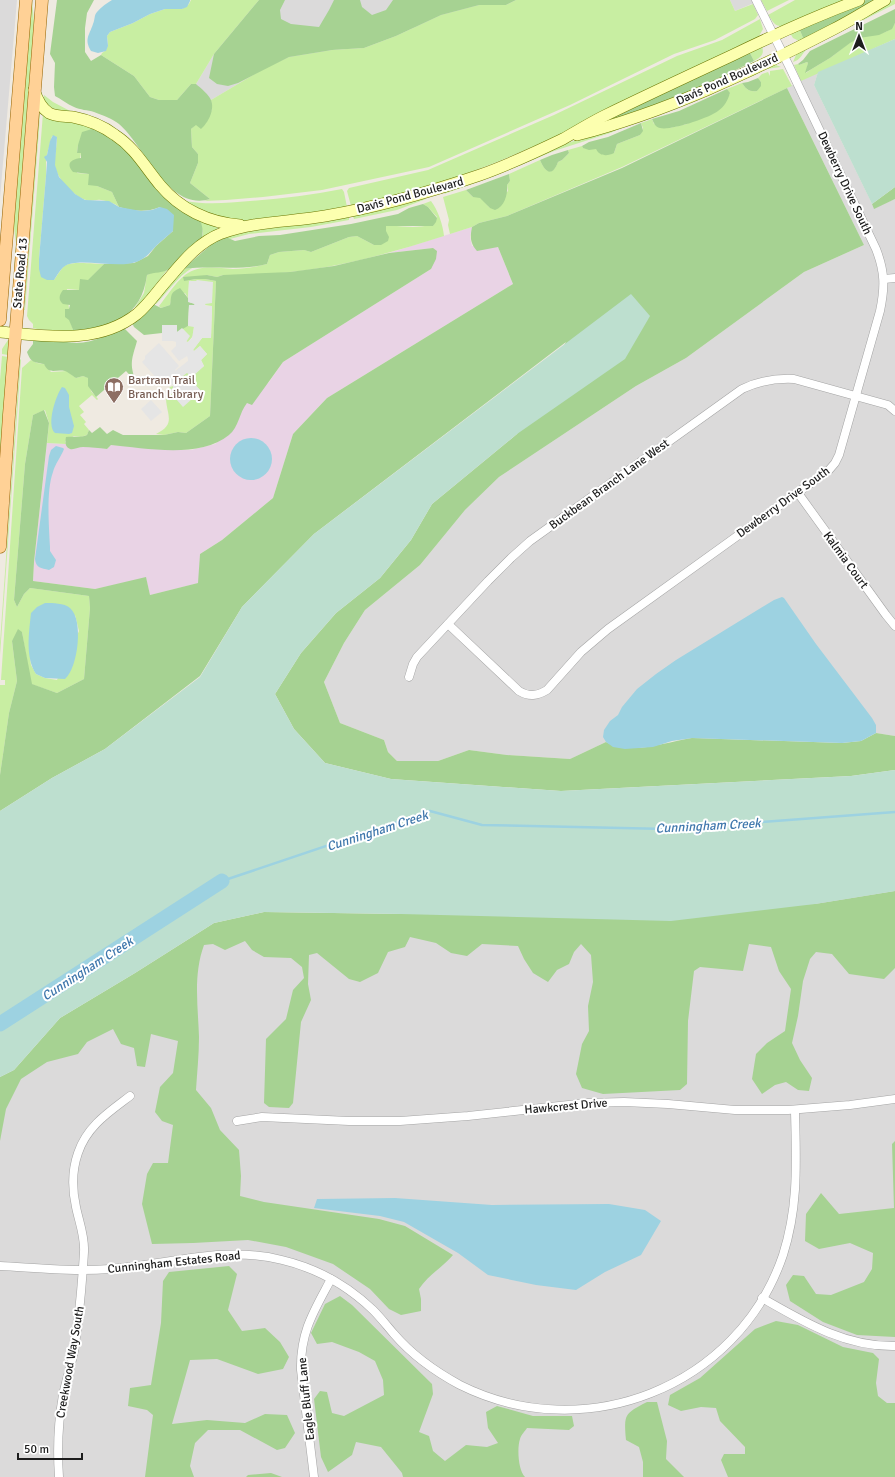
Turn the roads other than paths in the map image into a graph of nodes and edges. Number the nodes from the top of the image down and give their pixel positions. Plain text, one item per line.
1 (26, 0) edge
2 (42, 0) edge
3 (756, 0) edge
4 (859, 0) edge
5 (885, 0) edge
6 (773, 36) junction
7 (783, 54) junction
8 (34, 90) junction
9 (561, 139) junction
10 (252, 226) junction
11 (895, 278) edge
12 (884, 279) junction
13 (0, 320) edge
14 (0, 332) edge
15 (15, 333) junction
16 (856, 396) junction
17 (895, 411) edge
18 (798, 493) junction
19 (0, 547) edge
20 (448, 624) junction
21 (895, 626) edge
22 (409, 677) dead end
23 (130, 1096) dead end
24 (895, 1099) edge
25 (795, 1110) junction
26 (237, 1121) dead end
27 (0, 1266) edge
28 (82, 1271) junction
29 (331, 1279) junction
30 (762, 1298) junction
31 (895, 1346) edge
32 (59, 1477) edge
33 (314, 1477) edge

1 - 13 main road, State Road 13
2 - 8 main road, State Road 13
3 - 6 street, Dewberry Drive South
4 - 6 street, Davis Pond Boulevard
5 - 7 street, Davis Pond Boulevard
6 - 7 street, Dewberry Drive South
6 - 9 street, Davis Pond Boulevard
7 - 9 street, Davis Pond Boulevard
7 - 12 street, Dewberry Drive South
8 - 10 street, Davis Pond Boulevard
8 - 15 main road, State Road 13
9 - 10 street, Davis Pond Boulevard
10 - 15 street, Davis Pond Boulevard
11 - 12 street
12 - 16 street, Dewberry Drive South
14 - 15 street, Davis Pond Boulevard
15 - 19 main road, State Road 13
16 - 17 street, Buckbean Branch Lane West
16 - 18 street, Dewberry Drive South
16 - 20 street, Buckbean Branch Lane West
18 - 20 street, Dewberry Drive South
18 - 21 street, Kalmia Court
20 - 22 street, Buckbean Branch Lane West
23 - 28 street, Creekwood Way South
24 - 25 street, Hawkcrest Drive
25 - 26 street, Hawkcrest Drive
25 - 30 street, Cunningham Estates Road
27 - 28 street, Cunningham Estates Road
28 - 29 street, Cunningham Estates Road
28 - 32 street, Creekwood Way South
29 - 30 street, Cunningham Estates Road
29 - 33 street, Eagle Bluff Lane
30 - 31 street

